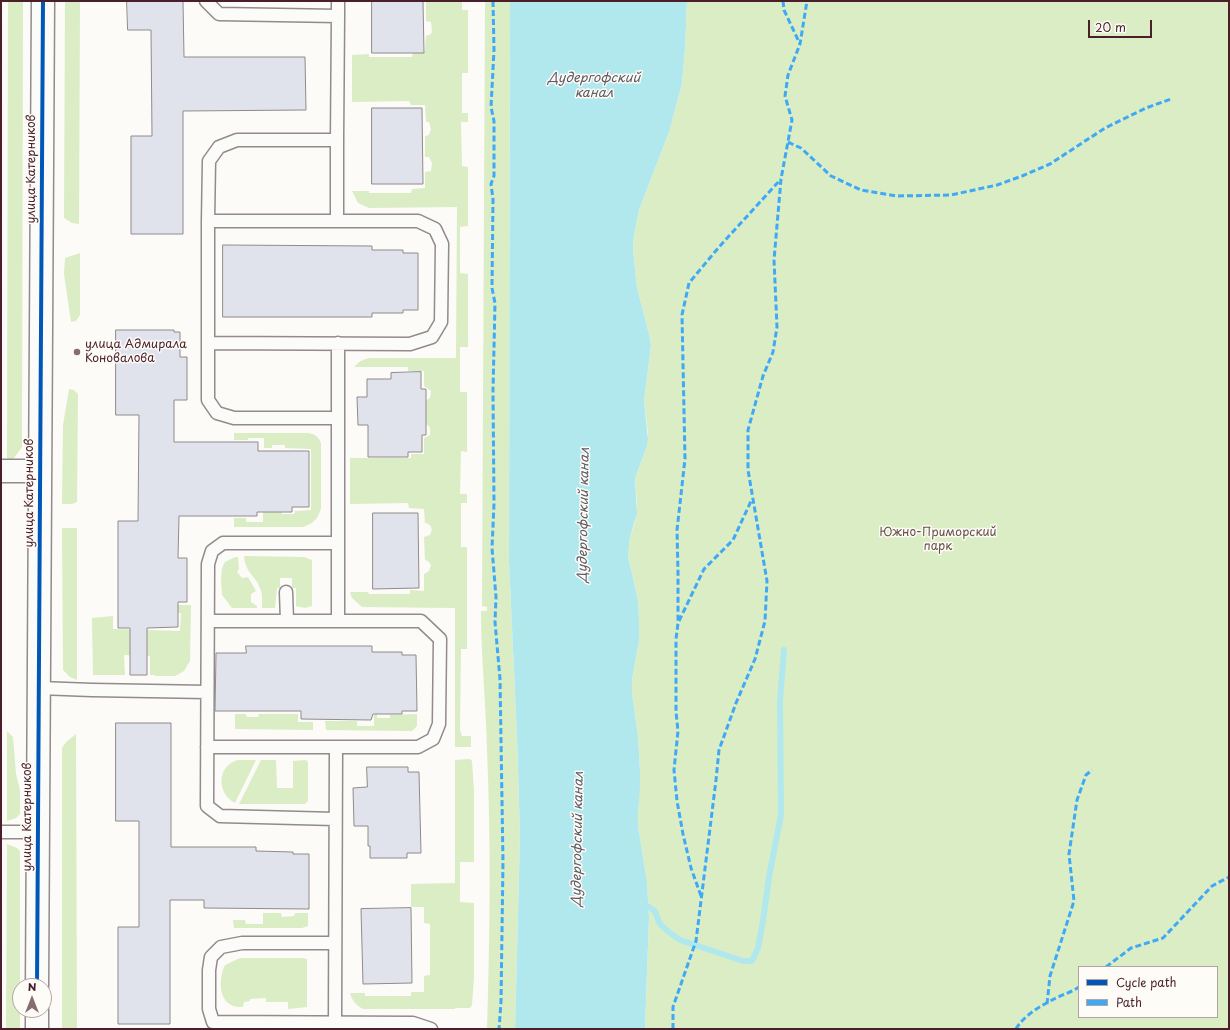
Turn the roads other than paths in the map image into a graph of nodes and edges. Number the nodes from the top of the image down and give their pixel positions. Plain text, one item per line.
1 (43, 1) edge
2 (206, 1) edge
3 (338, 1) edge
4 (338, 16) junction
5 (337, 140) junction
6 (208, 221) junction
7 (337, 221) junction
8 (208, 344) junction
9 (338, 344) junction
10 (338, 418) junction
11 (1, 471) edge
12 (40, 471) junction
13 (338, 543) junction
14 (286, 592) dead end
15 (208, 621) junction
16 (287, 621) junction
17 (338, 621) junction
18 (39, 688) junction
19 (207, 692) junction
20 (207, 747) junction
21 (336, 747) junction
22 (335, 819) junction
23 (1, 832) edge
24 (38, 832) junction
25 (335, 943) junction
26 (37, 978) edge
27 (37, 1018) edge
28 (335, 1022) junction
29 (37, 1029) edge
30 (431, 1029) edge

1 - 12 street, улица Катерников
2 - 4 lane
3 - 4 lane
4 - 5 lane
5 - 6 lane
5 - 7 lane
6 - 7 lane
6 - 8 lane
7 - 9 lane
8 - 9 lane
8 - 10 lane
9 - 10 lane
10 - 13 lane
11 - 12 street
12 - 18 street, улица Катерников
13 - 15 lane
13 - 17 lane
14 - 16 lane
15 - 16 lane
15 - 19 lane
16 - 17 lane
17 - 21 lane
18 - 19 lane
18 - 24 street, улица Катерников
19 - 20 lane
20 - 21 lane
20 - 22 lane
21 - 22 lane
22 - 25 lane
23 - 24 lane
24 - 26 street, улица Катерников
25 - 28 lane
25 - 28 lane
27 - 29 street
28 - 30 lane

